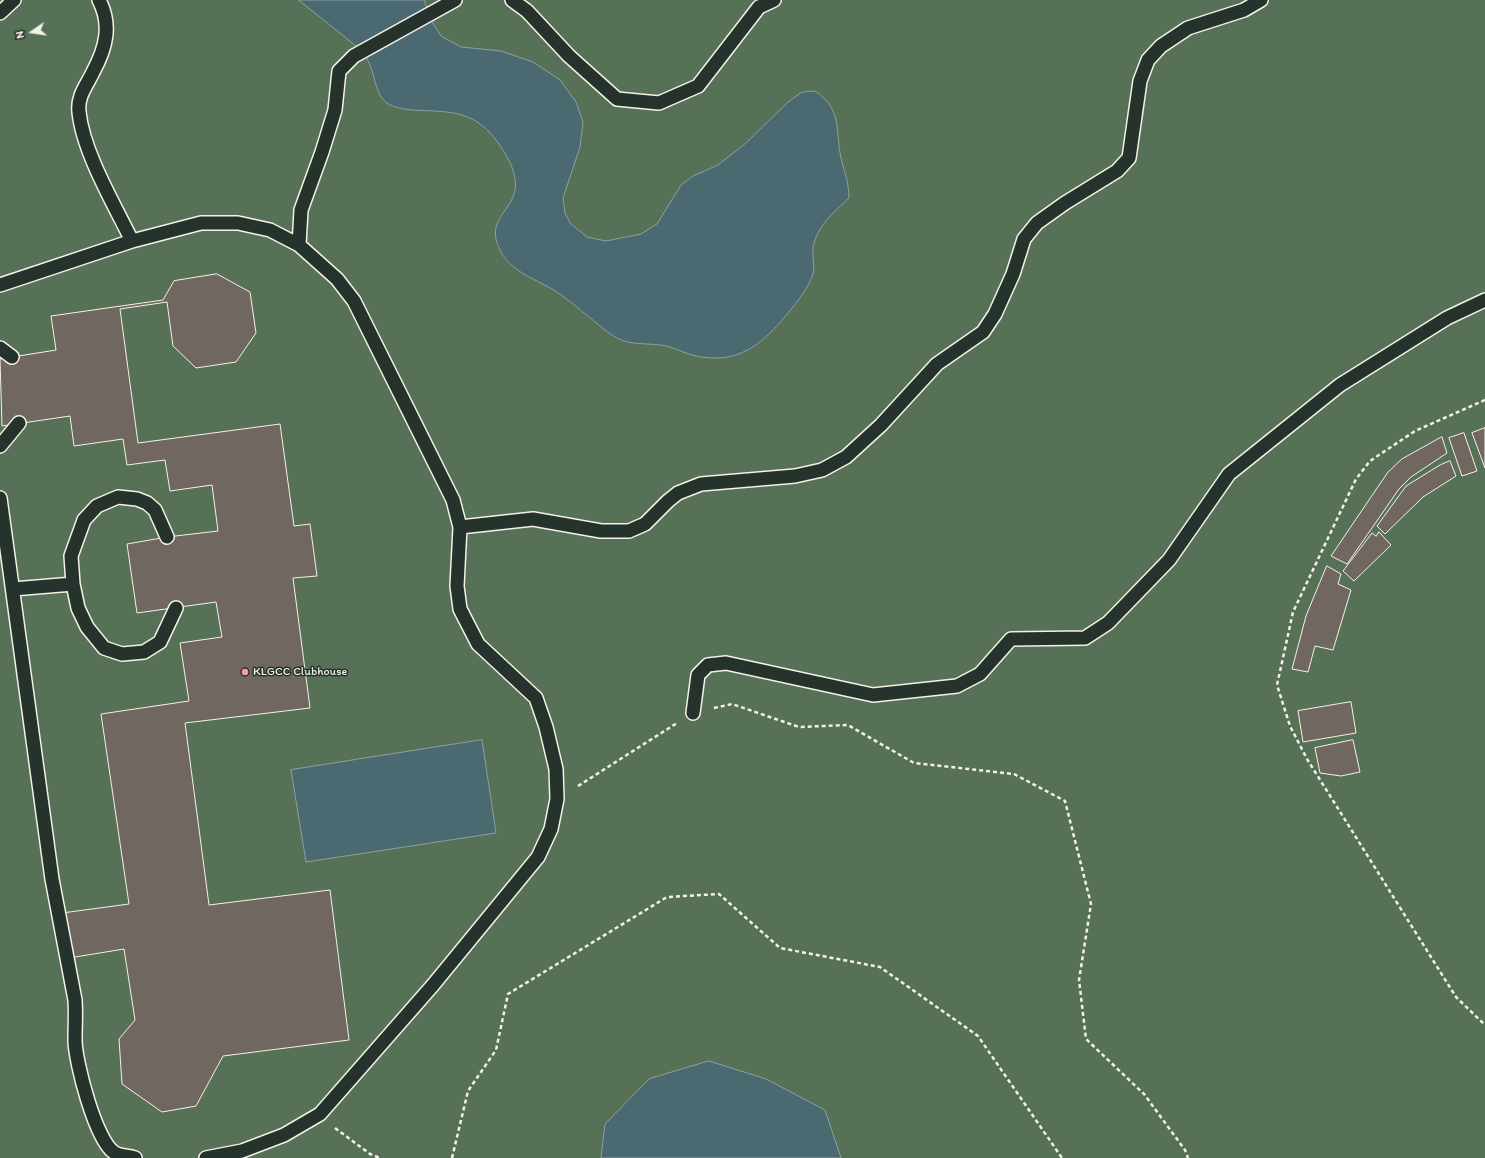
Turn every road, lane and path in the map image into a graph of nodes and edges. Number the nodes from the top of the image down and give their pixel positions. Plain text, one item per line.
1 (14, 0) edge
2 (99, 0) edge
3 (512, 0) edge
4 (774, 0) edge
5 (1261, 0) edge
6 (450, 3) edge
7 (0, 13) edge
8 (132, 241) junction
9 (299, 245) junction
10 (0, 284) edge
11 (1485, 300) edge
12 (0, 348) edge
13 (12, 357) dead end
14 (1485, 400) edge
15 (19, 423) dead end
16 (0, 446) edge
17 (0, 498) edge
18 (460, 527) junction
19 (168, 536) dead end
20 (73, 584) junction
21 (13, 590) junction
22 (176, 608) dead end
23 (693, 713) junction
24 (557, 799) junction
25 (1485, 1025) edge
26 (320, 1114) junction
27 (136, 1158) edge
28 (206, 1158) edge
29 (380, 1158) edge
30 (452, 1158) edge
31 (1062, 1158) edge
32 (1188, 1158) edge

1 - 7 lane
2 - 8 lane
3 - 4 lane
5 - 18 lane
6 - 9 lane
8 - 9 lane
8 - 10 lane
9 - 18 lane
11 - 23 lane
12 - 13 lane
14 - 25 path
15 - 16 lane
17 - 21 lane
18 - 24 lane
19 - 20 lane
20 - 21 lane
20 - 22 lane
21 - 27 lane
23 - 24 path
23 - 32 path
24 - 26 lane
26 - 28 lane
26 - 29 path
30 - 31 path

